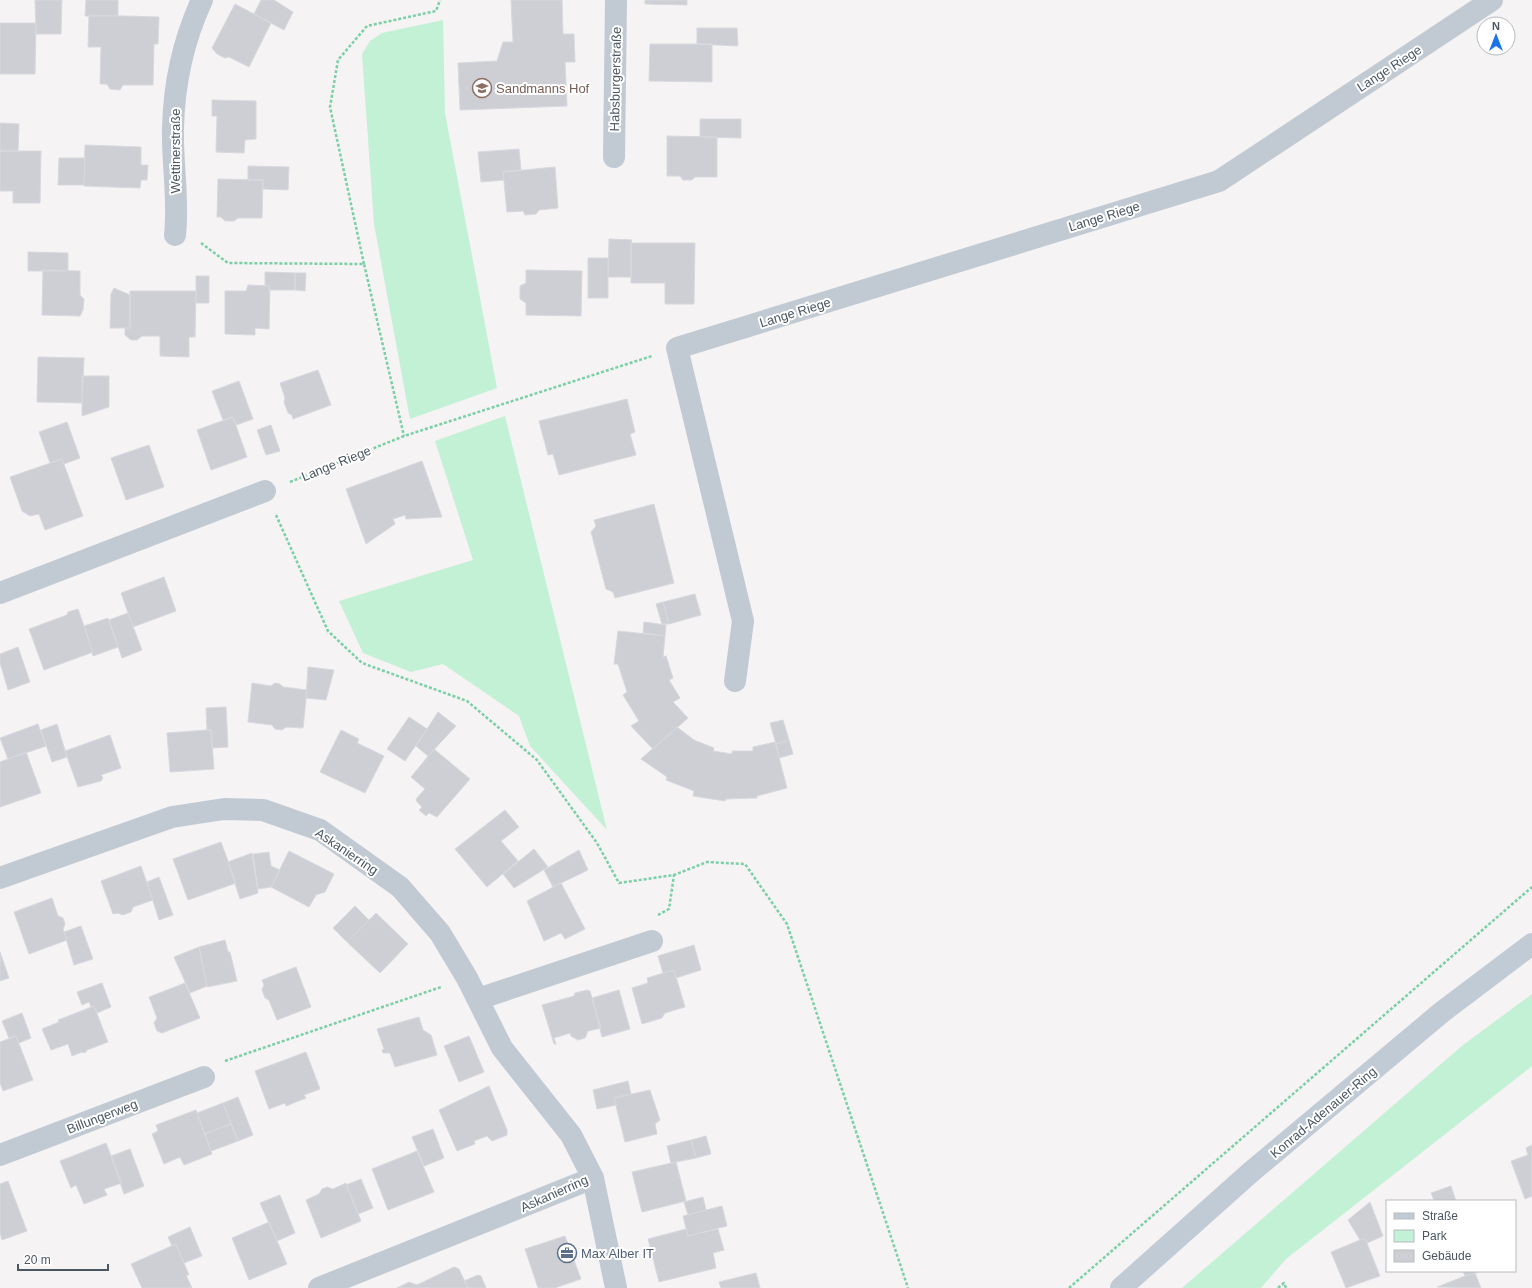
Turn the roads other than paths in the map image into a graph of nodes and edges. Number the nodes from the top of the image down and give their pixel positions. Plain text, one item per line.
1 (202, 0) edge
2 (616, 0) edge
3 (1492, 0) edge
4 (614, 157) dead end
5 (175, 230) road end
6 (265, 491) road end
7 (0, 593) edge
8 (735, 680) dead end
9 (0, 878) edge
10 (652, 941) road end
11 (1532, 944) edge
12 (478, 999) junction
13 (204, 1077) road end
14 (0, 1155) edge
15 (593, 1178) junction
16 (319, 1288) edge
17 (616, 1288) edge
18 (1121, 1288) edge

1 - 5 street, Wettinerstraße
2 - 4 street, Habsburgerstraße
3 - 8 street, Lange Riege
6 - 7 street
9 - 12 street, Askanierring
10 - 12 street
11 - 18 main road, Konrad-Adenauer-Ring
12 - 15 street, Askanierring
13 - 14 street, Billungerweg
15 - 16 street, Askanierring
15 - 17 street

